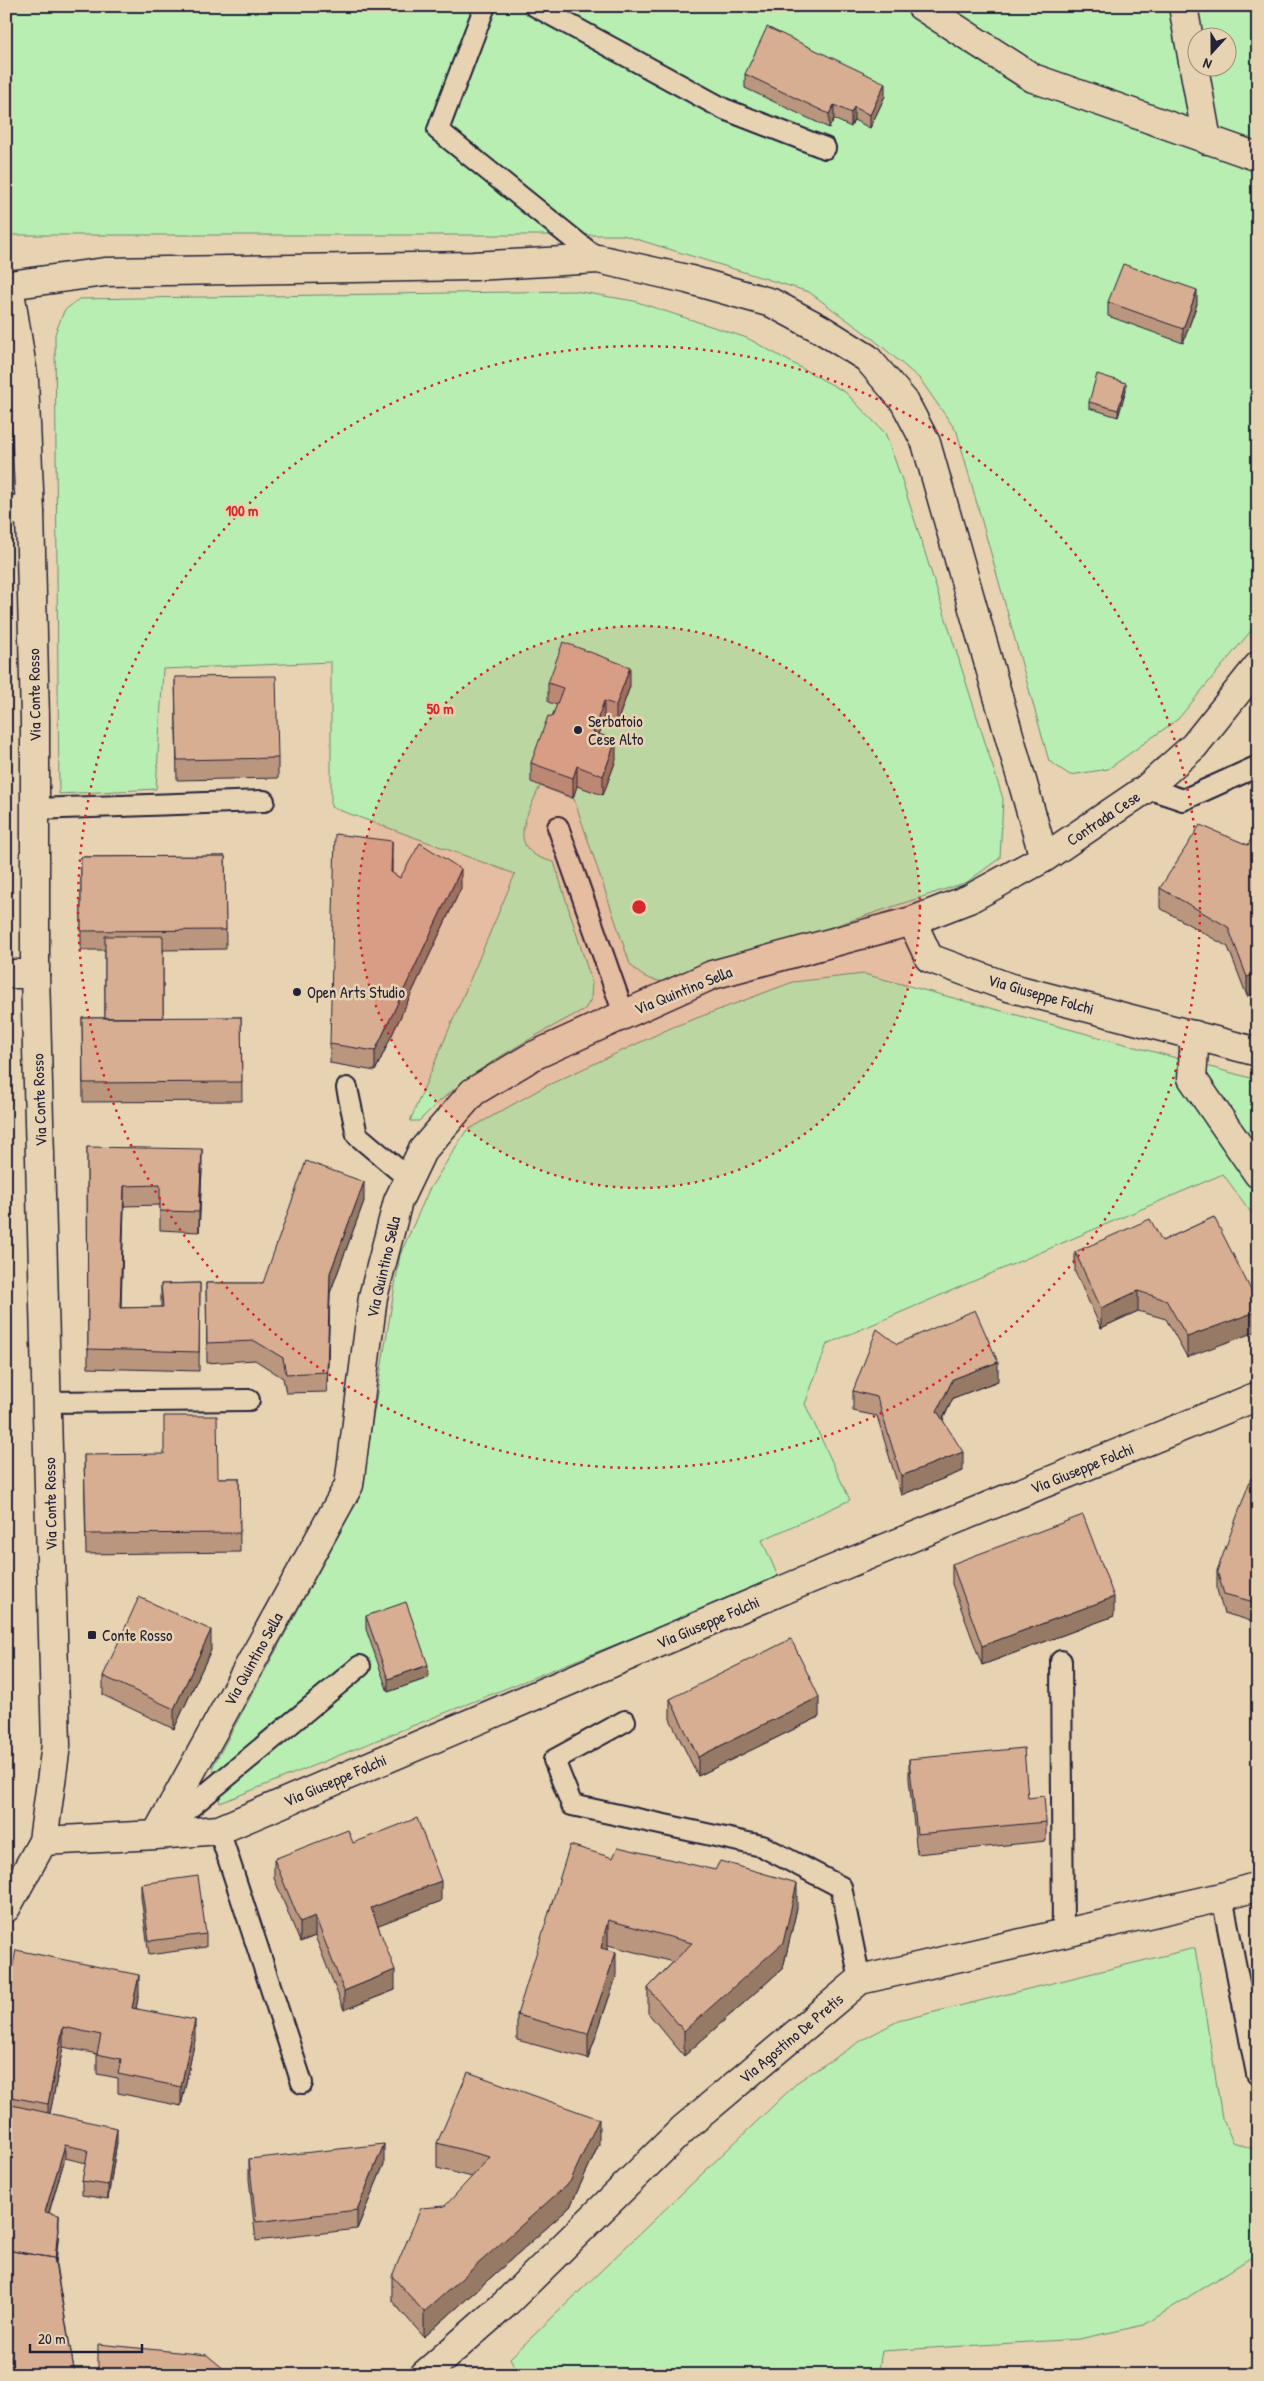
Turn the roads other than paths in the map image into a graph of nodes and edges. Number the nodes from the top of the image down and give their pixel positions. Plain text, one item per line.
1 (485, 6) edge
2 (535, 6) edge
3 (921, 6) edge
4 (1183, 6) edge
5 (1207, 140) junction
6 (825, 148) dead end
7 (1258, 157) edge
8 (598, 259) junction
9 (8, 285) edge
10 (18, 510) edge
11 (1258, 666) edge
12 (1258, 766) edge
13 (1147, 788) junction
14 (264, 801) dead end
15 (35, 810) junction
16 (558, 827) dead end
17 (1044, 858) junction
18 (912, 921) junction
19 (6, 974) edge
20 (35, 974) junction
21 (624, 1014) junction
22 (1195, 1035) junction
23 (1258, 1052) edge
24 (347, 1088) dead end
25 (1258, 1174) edge
26 (409, 1179) junction
27 (1258, 1396) edge
28 (249, 1400) dead end
29 (47, 1402) junction
30 (1061, 1661) dead end
31 (360, 1666) dead end
32 (626, 1721) dead end
33 (219, 1830) junction
34 (156, 1835) junction
35 (43, 1841) junction
36 (1258, 1886) edge
37 (1222, 1896) junction
38 (6, 1908) edge
39 (1063, 1933) junction
40 (860, 1980) junction
41 (1257, 2074) edge
42 (302, 2083) dead end
43 (424, 2375) edge

1 - 8 lane
2 - 6 lane
3 - 5 street
4 - 5 street
5 - 7 street
8 - 9 street
8 - 17 street
9 - 10 street, Via Conte Rosso
10 - 15 street, Via Conte Rosso
11 - 13 street, Contrada Cese
12 - 13 lane
13 - 17 street, Contrada Cese
14 - 15 lane
15 - 20 street, Via Conte Rosso
16 - 21 lane
17 - 18 street, Contrada Cese
18 - 21 street, Via Quintino Sella
18 - 22 street, Via Giuseppe Folchi
19 - 20 street
20 - 29 street, Via Conte Rosso
21 - 26 street, Via Quintino Sella
22 - 23 street, Via Giuseppe Folchi
22 - 25 street
24 - 26 lane
26 - 34 street, Via Quintino Sella
27 - 33 street, Via Giuseppe Folchi
28 - 29 lane
29 - 35 street, Via Conte Rosso
30 - 39 lane
31 - 34 lane
32 - 40 lane
33 - 34 street, Via Giuseppe Folchi
33 - 42 lane
34 - 35 street
35 - 38 street, Via Conte Rosso
36 - 37 street, Via Agostino De Pretis
37 - 39 street, Via Agostino De Pretis
37 - 41 lane
39 - 40 street, Via Agostino De Pretis
40 - 43 street, Via Agostino De Pretis

